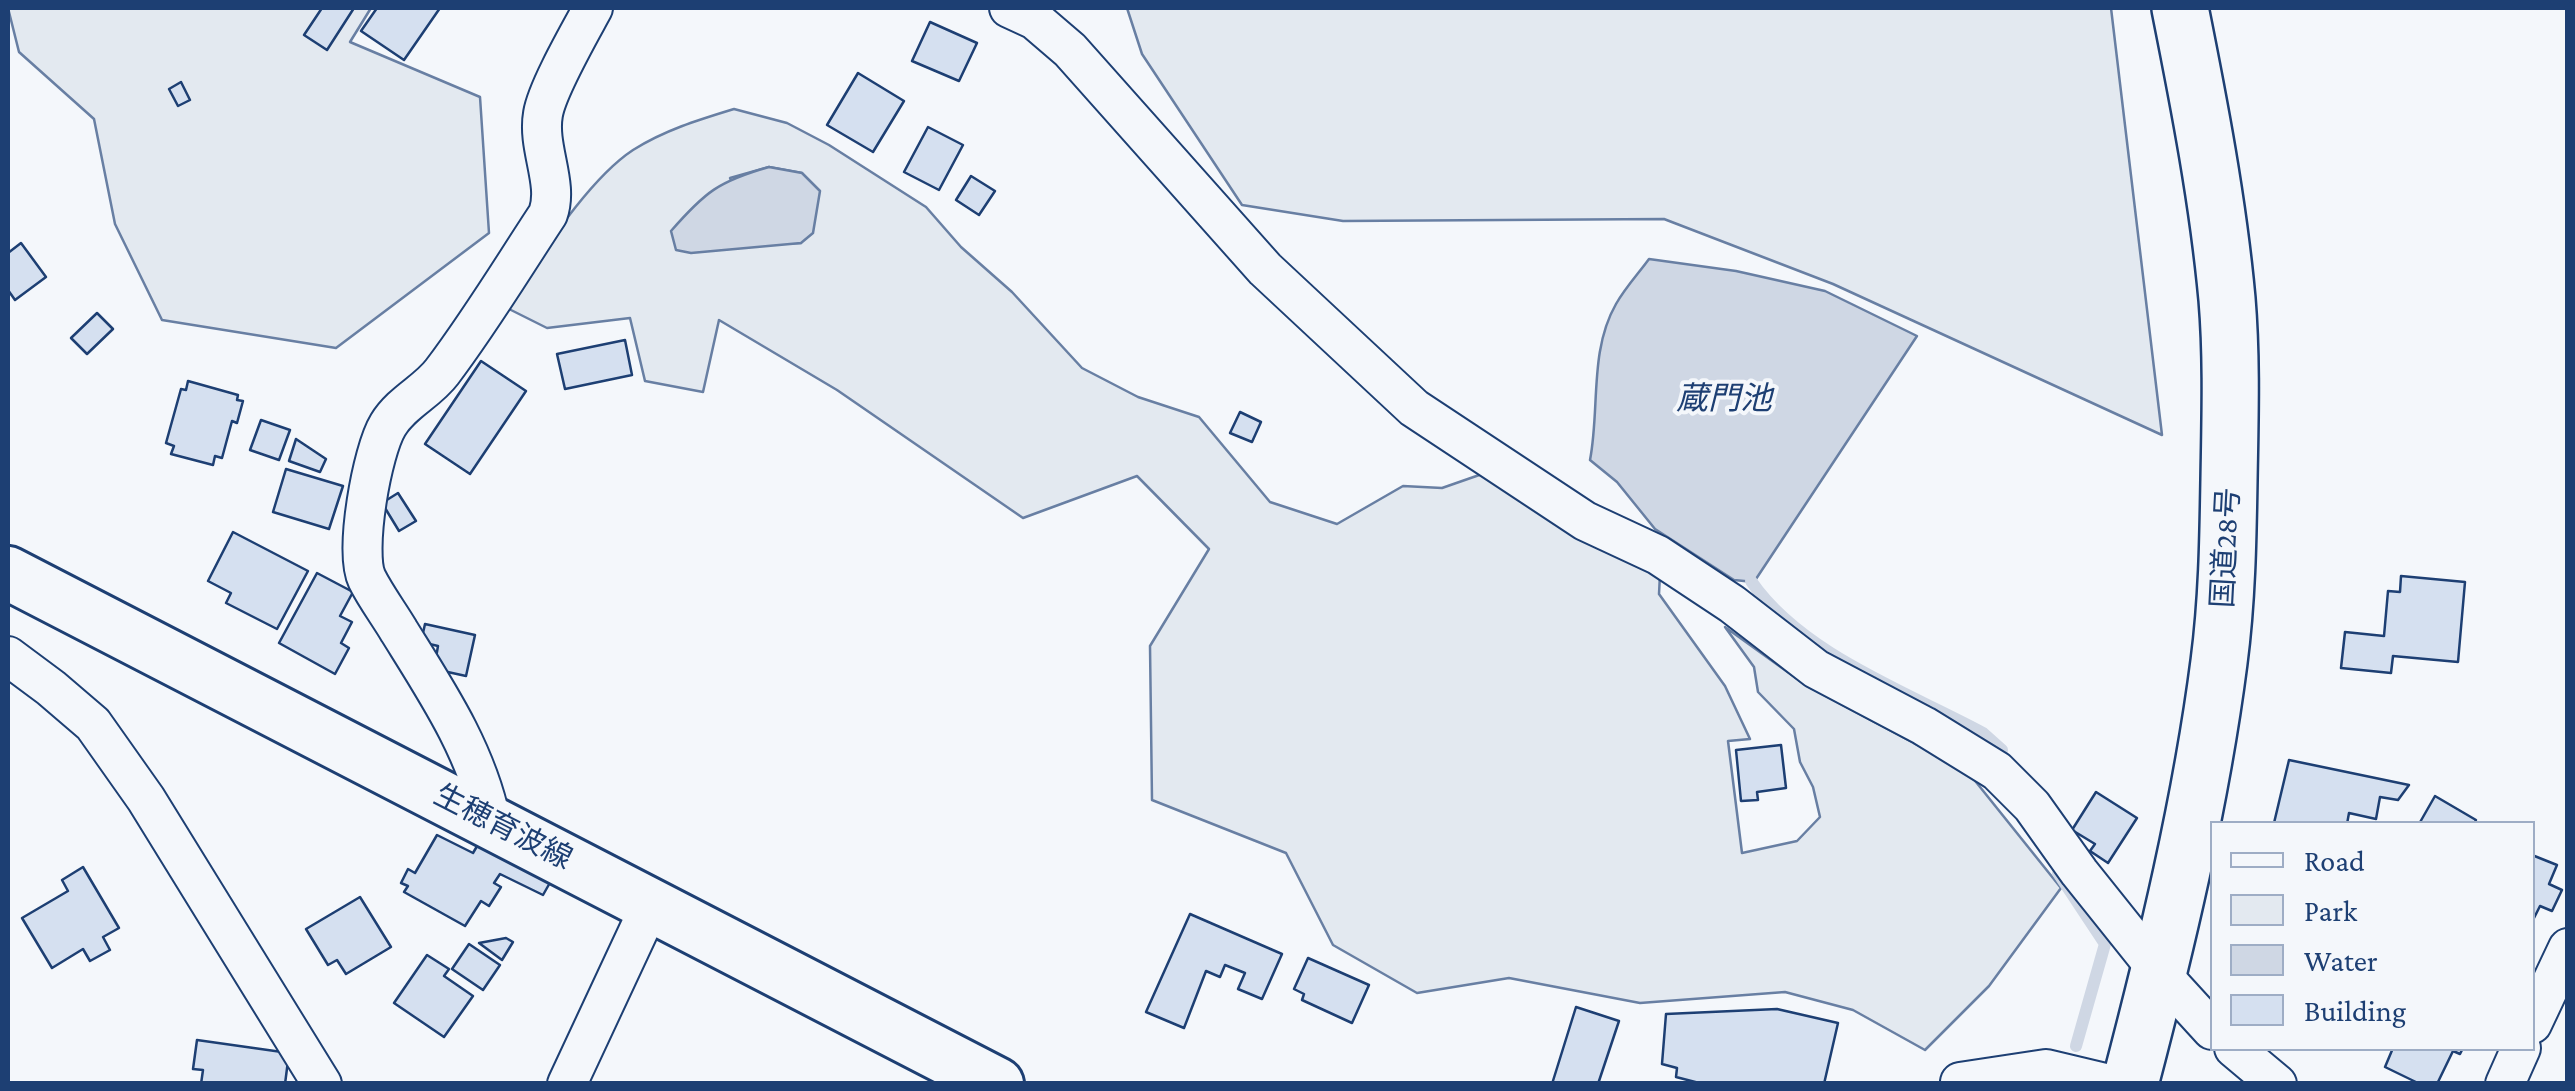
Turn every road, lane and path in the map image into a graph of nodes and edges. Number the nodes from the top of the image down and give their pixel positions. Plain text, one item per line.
1 (593, 8) edge
2 (1009, 8) edge
3 (2180, 8) edge
4 (8, 573) edge
5 (8, 656) edge
6 (491, 821) junction
7 (650, 904) junction
8 (2568, 948) edge
9 (2158, 972) junction
10 (2535, 1018) edge
11 (2210, 1028) edge
12 (2238, 1051) edge
13 (2520, 1051) edge
14 (1960, 1082) edge
15 (322, 1084) edge
16 (567, 1084) edge
17 (997, 1084) edge
18 (2108, 1084) edge
19 (2130, 1084) edge
20 (2277, 1084) edge
21 (2505, 1084) edge

1 - 6 street
2 - 9 street
3 - 9 highway, 国道28号
4 - 6 main road, 生穂育波線
5 - 15 street
6 - 7 main road, 生穂育波線
7 - 16 street
7 - 17 main road, 生穂育波線
8 - 10 street
9 - 11 street
9 - 19 highway, 国道28号
12 - 20 street
13 - 21 street
14 - 18 street

